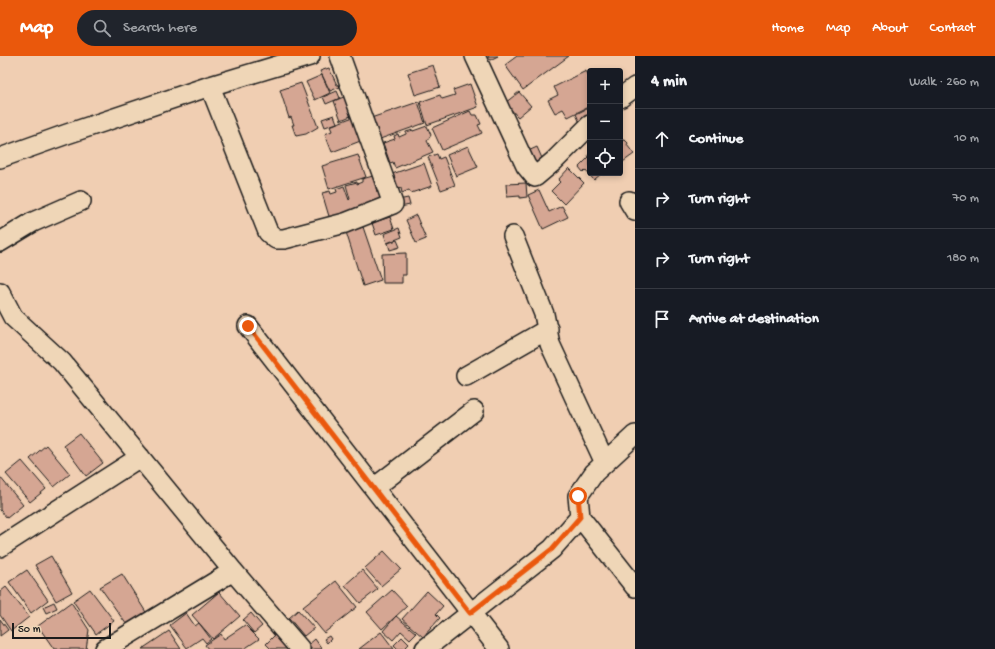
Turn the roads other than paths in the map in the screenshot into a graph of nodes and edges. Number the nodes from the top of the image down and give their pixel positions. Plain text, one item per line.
1 (310, 56) edge
2 (340, 56) edge
3 (475, 56) edge
4 (210, 86) junction
5 (635, 87) edge
6 (623, 96) edge
7 (587, 128) edge
8 (0, 158) edge
9 (81, 200) dead end
10 (513, 236) dead end
11 (0, 242) edge
12 (0, 292) edge
13 (6, 321) edge
14 (248, 326) dead end
15 (548, 329) junction
16 (466, 376) dead end
17 (474, 411) dead end
18 (635, 435) edge
19 (140, 457) junction
20 (605, 463) junction
21 (374, 488) junction
22 (580, 517) junction
23 (0, 547) edge
24 (233, 571) junction
25 (635, 588) edge
26 (470, 613) junction
27 (105, 649) edge
28 (300, 649) edge
29 (425, 649) edge
30 (499, 649) edge

1 - 4 street
2 - 4 street
3 - 7 street
4 - 8 street
5 - 6 street
9 - 11 street
10 - 15 street
12 - 13 street
13 - 19 street
14 - 21 street
15 - 16 street
15 - 20 street
17 - 21 street
18 - 20 street
19 - 23 street
19 - 24 street
20 - 22 street
21 - 26 street
22 - 25 street
22 - 26 street
24 - 27 street
24 - 28 street
26 - 29 street
26 - 30 street

